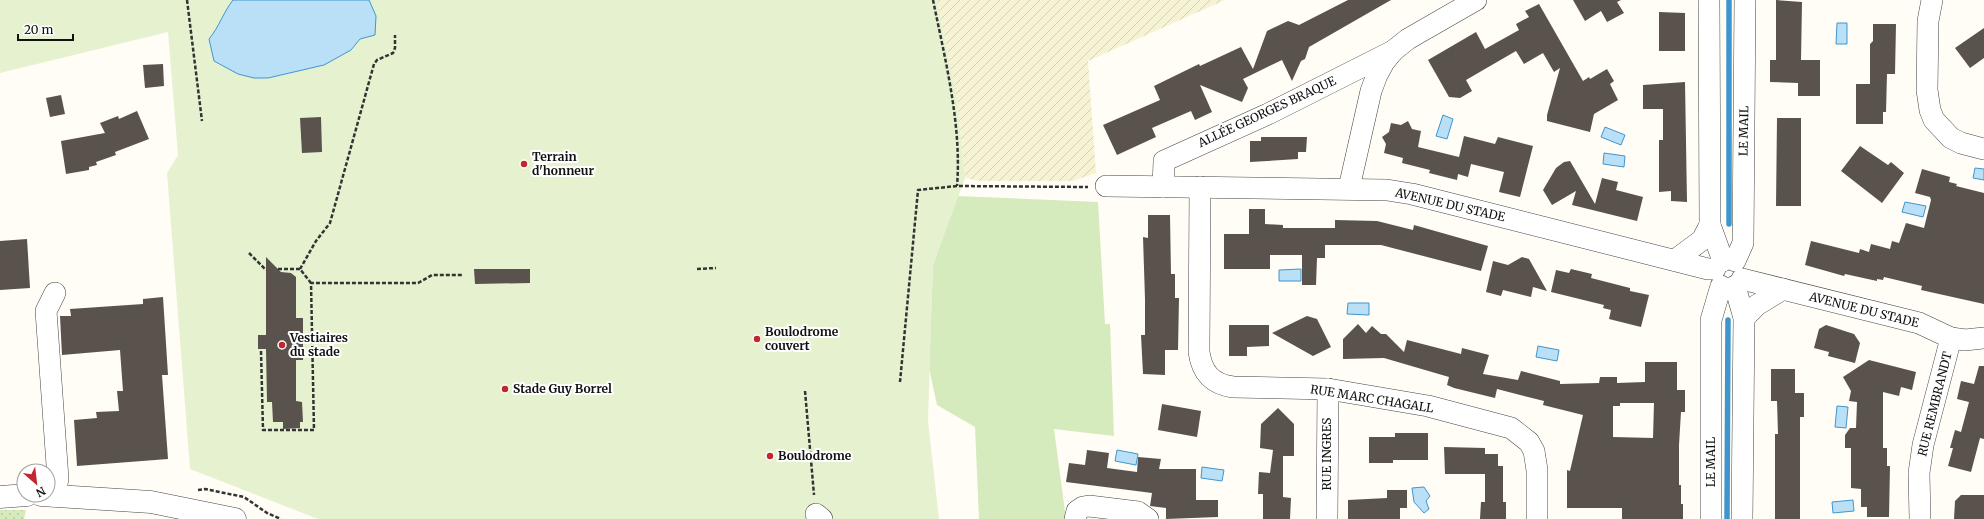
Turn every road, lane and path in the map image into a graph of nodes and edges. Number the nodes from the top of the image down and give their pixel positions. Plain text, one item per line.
1 (187, 0) edge
2 (933, 0) edge
3 (1476, 0) edge
4 (1709, 0) edge
5 (1745, 0) edge
6 (1932, 0) edge
7 (395, 35) dead end
8 (1393, 51) junction
9 (202, 121) dead end
10 (1984, 149) edge
11 (956, 186) junction
12 (1106, 186) joint
13 (1163, 187) junction
14 (1200, 188) junction
15 (1349, 188) junction
16 (1710, 225) junction
17 (249, 253) dead end
18 (1675, 260) junction
19 (716, 268) dead end
20 (278, 269) dead end
21 (300, 269) junction
22 (697, 269) dead end
23 (266, 270) dead end
24 (1729, 274) junction
25 (463, 275) dead end
26 (311, 283) junction
27 (1783, 289) junction
28 (55, 293) dead end
29 (1744, 318) junction
30 (1951, 338) junction
31 (1984, 338) edge
32 (261, 351) dead end
33 (900, 382) dead end
34 (1328, 389) junction
35 (805, 391) dead end
36 (56, 482) edge
37 (205, 489) dead end
38 (16, 496) edge
39 (56, 496) edge
40 (0, 497) edge
41 (819, 516) edge
42 (235, 519) edge
43 (282, 519) edge
44 (1074, 519) edge
45 (1148, 519) edge
46 (1327, 519) edge
47 (1537, 519) edge
48 (1710, 519) edge
49 (1742, 519) edge
50 (1920, 519) edge

1 - 9 path
2 - 11 path
3 - 8 street, ALLÉE GEORGES BRAQUE
4 - 16 street
5 - 24 street, LE MAIL
6 - 10 street
7 - 21 path
8 - 13 street, ALLÉE GEORGES BRAQUE
8 - 15 street, ALLÉE GEORGES BRAQUE
11 - 12 path
11 - 33 path
12 - 13 street, AVENUE DU STADE
13 - 14 street, AVENUE DU STADE
14 - 15 street, AVENUE DU STADE
14 - 34 street, RUE MARC CHAGALL
15 - 18 street, AVENUE DU STADE
16 - 18 street
16 - 24 street
17 - 23 path
18 - 24 street, AVENUE DU STADE
19 - 22 path
20 - 21 path
21 - 26 path
24 - 27 street, AVENUE DU STADE
24 - 29 street
24 - 48 street, LE MAIL
25 - 26 path
26 - 32 path
27 - 29 street
27 - 30 street, AVENUE DU STADE
28 - 36 street
29 - 49 street
30 - 31 street, AVENUE DU STADE
30 - 50 street, RUE REMBRANDT
34 - 46 street, RUE INGRES
34 - 47 street, RUE MARC CHAGALL
35 - 41 path
37 - 43 path
38 - 40 street
39 - 42 street
44 - 45 street

